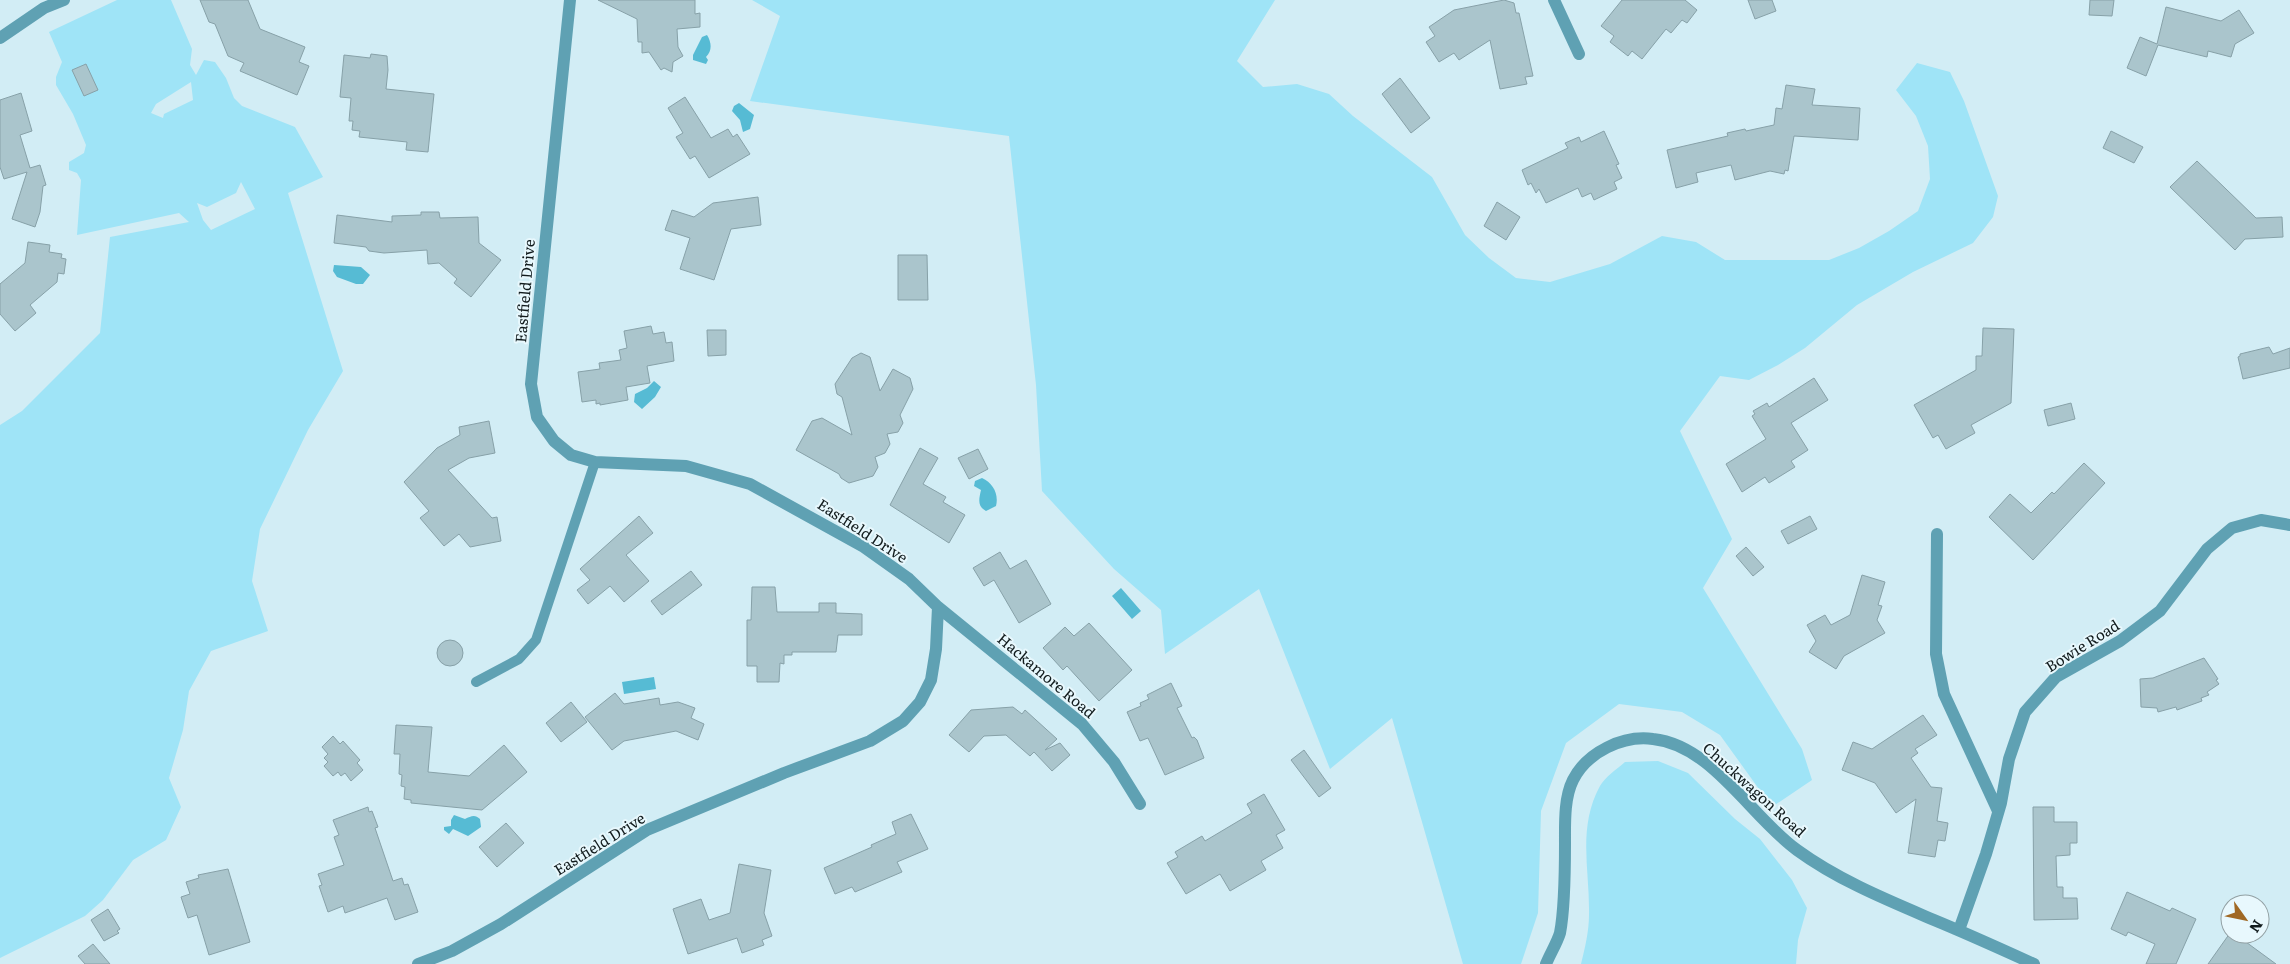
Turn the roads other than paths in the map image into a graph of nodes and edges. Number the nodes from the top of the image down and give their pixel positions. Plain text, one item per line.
1 (64, 0) edge
2 (570, 0) edge
3 (1554, 0) edge
4 (0, 38) edge
5 (1579, 54) dead end
6 (595, 462) junction
7 (2290, 525) edge
8 (1936, 534) dead end
9 (938, 607) junction
10 (476, 682) dead end
11 (1140, 804) dead end
12 (1998, 811) junction
13 (1959, 930) junction
14 (418, 964) edge
15 (1546, 964) edge
16 (2034, 964) edge

1 - 4 street
2 - 6 street, Eastfield Drive
3 - 5 street
6 - 9 street, Eastfield Drive
6 - 10 lane
7 - 12 street, Bowie Road
8 - 12 street
9 - 11 street, Hackamore Road
9 - 14 street, Eastfield Drive
12 - 13 street, Bowie Road
13 - 15 street, Chuckwagon Road
13 - 16 street, Chuckwagon Road

